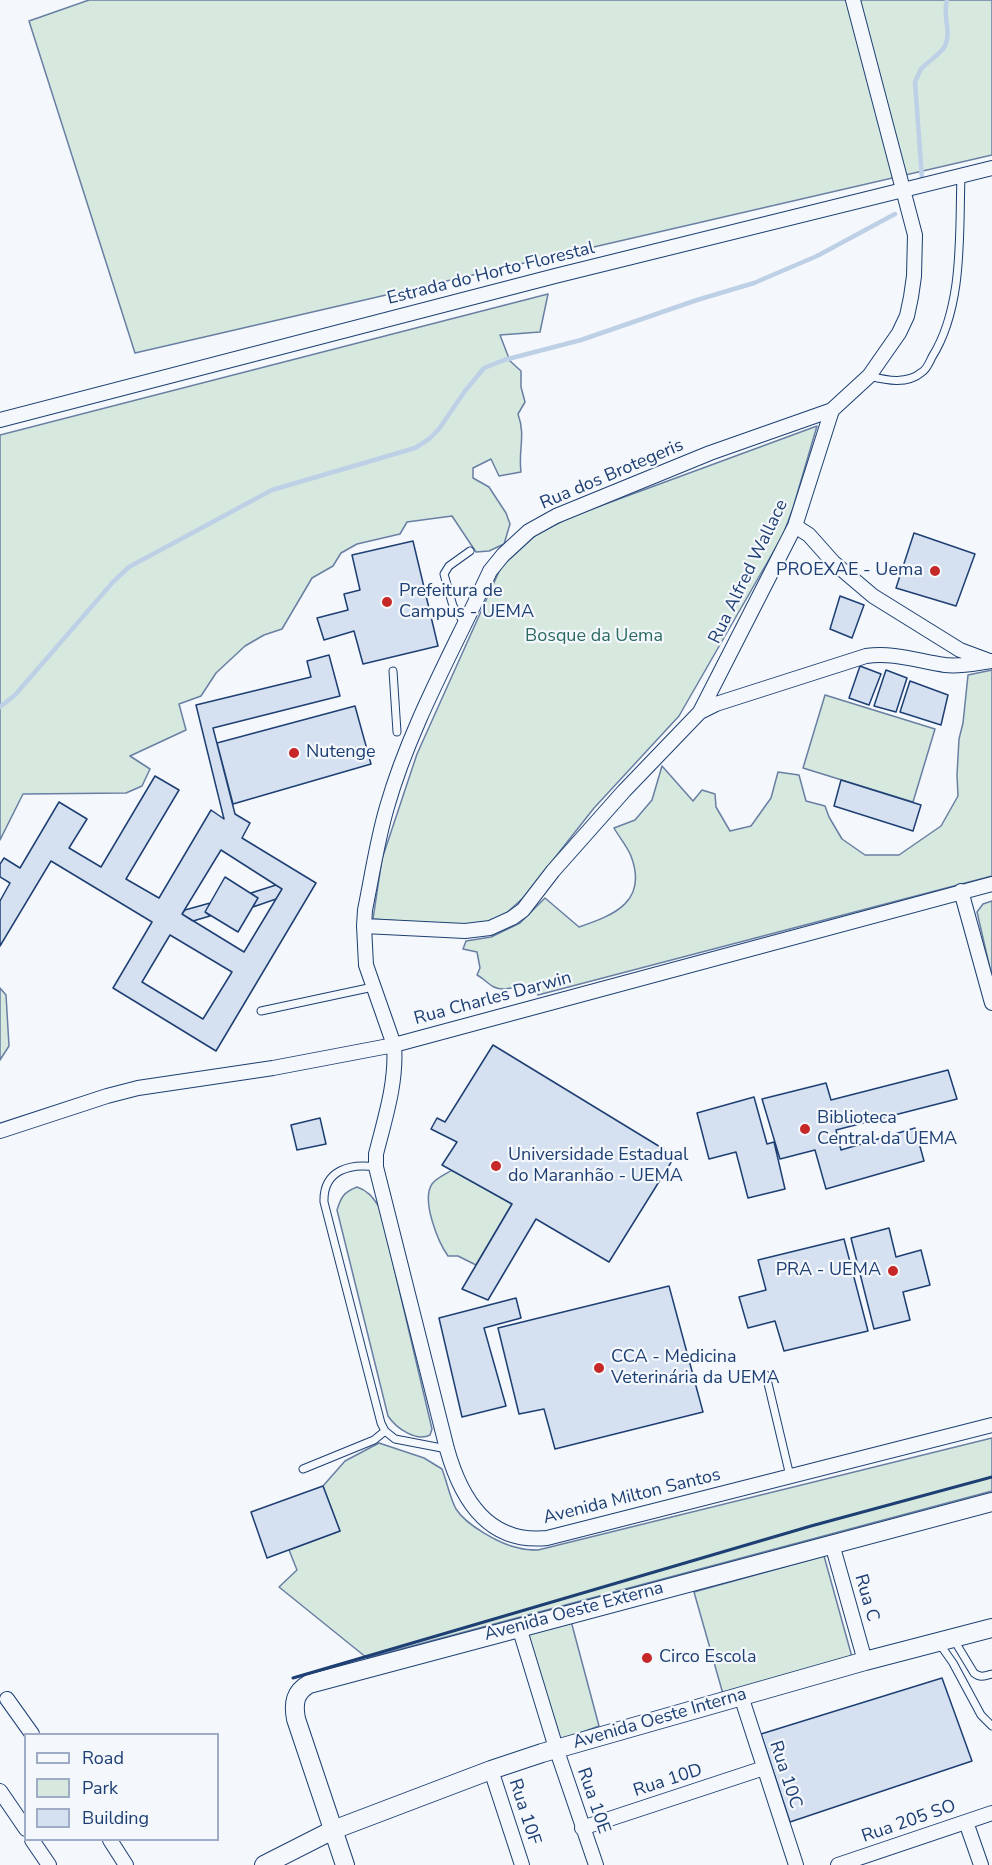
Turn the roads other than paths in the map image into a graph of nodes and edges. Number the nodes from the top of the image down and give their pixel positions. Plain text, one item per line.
1 (853, 0) edge
2 (992, 168) edge
3 (961, 175) junction
4 (903, 190) junction
5 (869, 376) junction
6 (832, 410) junction
7 (0, 420) edge
8 (795, 526) junction
9 (470, 551) dead end
10 (465, 624) junction
11 (992, 661) edge
12 (393, 671) dead end
13 (700, 711) junction
14 (397, 732) dead end
15 (992, 884) edge
16 (961, 891) junction
17 (364, 926) junction
18 (373, 987) junction
19 (992, 1003) edge
20 (261, 1011) dead end
21 (394, 1045) junction
22 (0, 1131) edge
23 (376, 1167) junction
24 (766, 1375) dead end
25 (992, 1425) edge
26 (385, 1431) junction
27 (447, 1449) junction
28 (303, 1469) dead end
29 (790, 1476) junction
30 (992, 1502) edge
31 (832, 1544) junction
32 (519, 1627) junction
33 (992, 1628) edge
34 (946, 1640) junction
35 (865, 1661) junction
36 (974, 1673) junction
37 (992, 1674) edge
38 (963, 1681) junction
39 (741, 1696) junction
40 (7, 1699) dead end
41 (992, 1726) edge
42 (31, 1733) edge
43 (556, 1748) junction
44 (764, 1768) junction
45 (491, 1770) junction
46 (0, 1791) edge
47 (992, 1813) edge
48 (966, 1822) junction
49 (24, 1826) edge
50 (582, 1828) junction
51 (333, 1830) junction
52 (34, 1841) edge
53 (111, 1841) edge
54 (49, 1865) edge
55 (126, 1865) edge
56 (264, 1865) edge
57 (345, 1865) edge
58 (522, 1865) edge
59 (596, 1865) edge
60 (796, 1865) edge
61 (837, 1865) edge
62 (981, 1865) edge

1 - 4 street, Rua dos Brotegeris
2 - 3 street, Estrada do Horto Florestal
3 - 4 street, Estrada do Horto Florestal
3 - 5 lane
4 - 5 street, Rua dos Brotegeris
4 - 7 street, Estrada do Horto Florestal
5 - 6 street, Rua dos Brotegeris
6 - 8 street, Rua Alfred Wallace
6 - 10 street, Rua dos Brotegeris
8 - 11 street
8 - 13 street, Rua Alfred Wallace
9 - 10 lane
10 - 17 street, Rua dos Brotegeris
11 - 13 street
12 - 14 lane
13 - 17 street
15 - 16 street, Rua Charles Darwin
16 - 19 street
16 - 21 street, Rua Charles Darwin
17 - 18 street, Rua dos Brotegeris
18 - 20 lane
18 - 21 street, Rua dos Brotegeris
21 - 22 street, Rua Charles Darwin
21 - 23 street, Avenida Milton Santos
23 - 26 lane
23 - 27 street, Avenida Milton Santos
24 - 29 lane
25 - 29 street, Avenida Milton Santos
26 - 27 lane
26 - 28 lane
27 - 29 street, Avenida Milton Santos
30 - 31 street, Avenida Oeste Externa
31 - 32 street, Avenida Oeste Externa
31 - 35 street, Rua C
32 - 43 street, Rua 10E
32 - 51 street, Avenida Oeste Externa
33 - 34 street, Avenida Oeste Interna
34 - 35 street, Avenida Oeste Interna
34 - 36 lane
34 - 38 lane
35 - 39 street, Avenida Oeste Interna
36 - 37 lane
36 - 38 lane
38 - 41 lane
39 - 43 street, Avenida Oeste Interna
39 - 44 street, Rua 10C
40 - 42 street
43 - 45 street, Avenida Oeste Interna
43 - 50 street, Rua 10E
44 - 50 street, Rua 10D
44 - 60 street, Rua 10C
45 - 51 street, Avenida Oeste Interna
45 - 58 street, Rua 10F
46 - 49 street
47 - 48 street, Rua 205 SO
48 - 61 street, Rua 205 SO
48 - 62 street
50 - 59 street, Rua 10E
51 - 56 street, Avenida Oeste Interna
51 - 57 street
52 - 54 street
53 - 55 street

